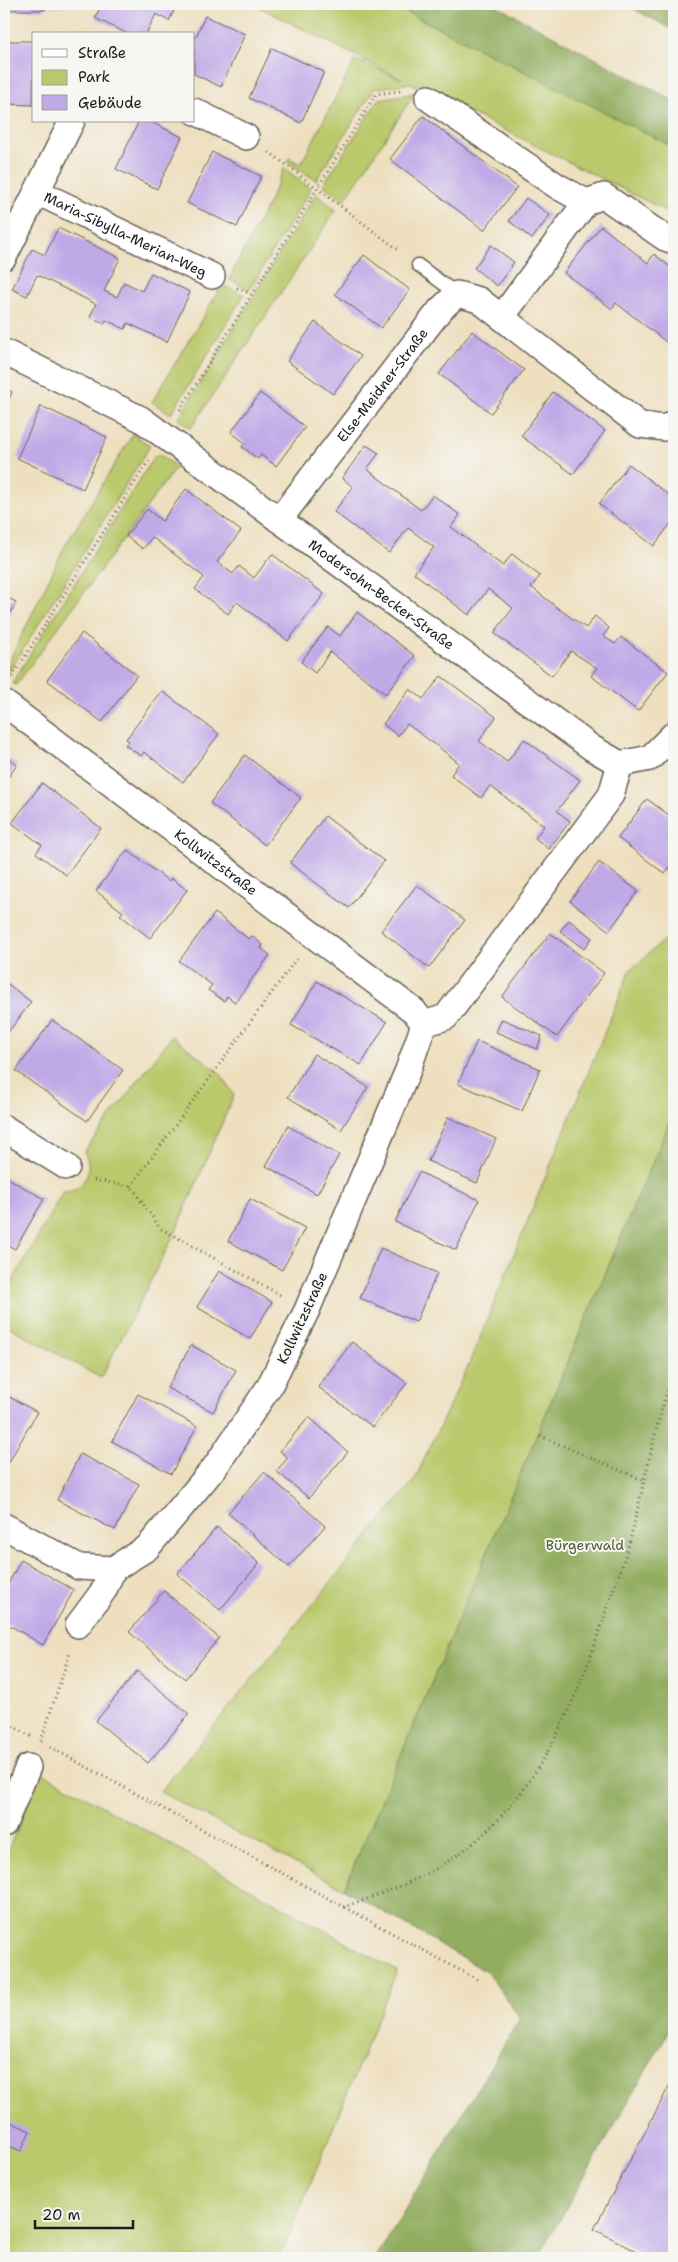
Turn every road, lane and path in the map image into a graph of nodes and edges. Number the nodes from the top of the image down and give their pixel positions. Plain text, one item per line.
1 (428, 98) joint
2 (195, 111) edge
3 (72, 122) edge
4 (246, 136) dead end
5 (291, 167) dead end
6 (317, 188) junction
7 (37, 192) junction
8 (586, 202) junction
9 (674, 241) edge
10 (4, 257) edge
11 (418, 265) joint
12 (212, 276) dead end
13 (457, 294) junction
14 (502, 317) junction
15 (4, 352) edge
16 (674, 423) edge
17 (164, 435) junction
18 (279, 520) junction
19 (6, 692) edge
20 (674, 734) edge
21 (620, 764) junction
22 (313, 935) junction
23 (424, 1024) junction
24 (4, 1128) edge
25 (68, 1167) joint
26 (131, 1186) junction
27 (306, 1310) junction
28 (674, 1371) edge
29 (540, 1436) dead end
30 (645, 1481) junction
31 (4, 1526) edge
32 (113, 1569) junction
33 (78, 1625) joint
34 (4, 1721) edge
35 (40, 1741) junction
36 (28, 1767) joint
37 (4, 1824) edge
38 (343, 1906) junction
39 (480, 1981) dead end

1 - 6 path
1 - 8 street
2 - 4 street
3 - 7 street, Maria-Sibylla-Merian-Weg
5 - 6 path
6 - 11 path
6 - 17 path
7 - 10 street, Maria-Sibylla-Merian-Weg
7 - 12 street, Maria-Sibylla-Merian-Weg
8 - 9 street
8 - 14 street
11 - 13 lane
13 - 14 street
13 - 18 street, Else-Meidner-Straße
14 - 16 street
15 - 17 street, Modersohn-Becker-Straße
17 - 18 street, Modersohn-Becker-Straße
17 - 19 path
18 - 21 street, Modersohn-Becker-Straße
19 - 22 street, Kollwitzstraße
20 - 21 street
21 - 23 street
22 - 23 street, Kollwitzstraße
22 - 26 path
23 - 27 street, Kollwitzstraße
24 - 25 street
25 - 26 path
26 - 27 path
27 - 32 street, Kollwitzstraße
28 - 30 path
29 - 30 path
30 - 38 path
31 - 32 street
32 - 33 street
33 - 35 path
34 - 35 path
35 - 36 path
35 - 38 path
36 - 37 street
38 - 39 path

